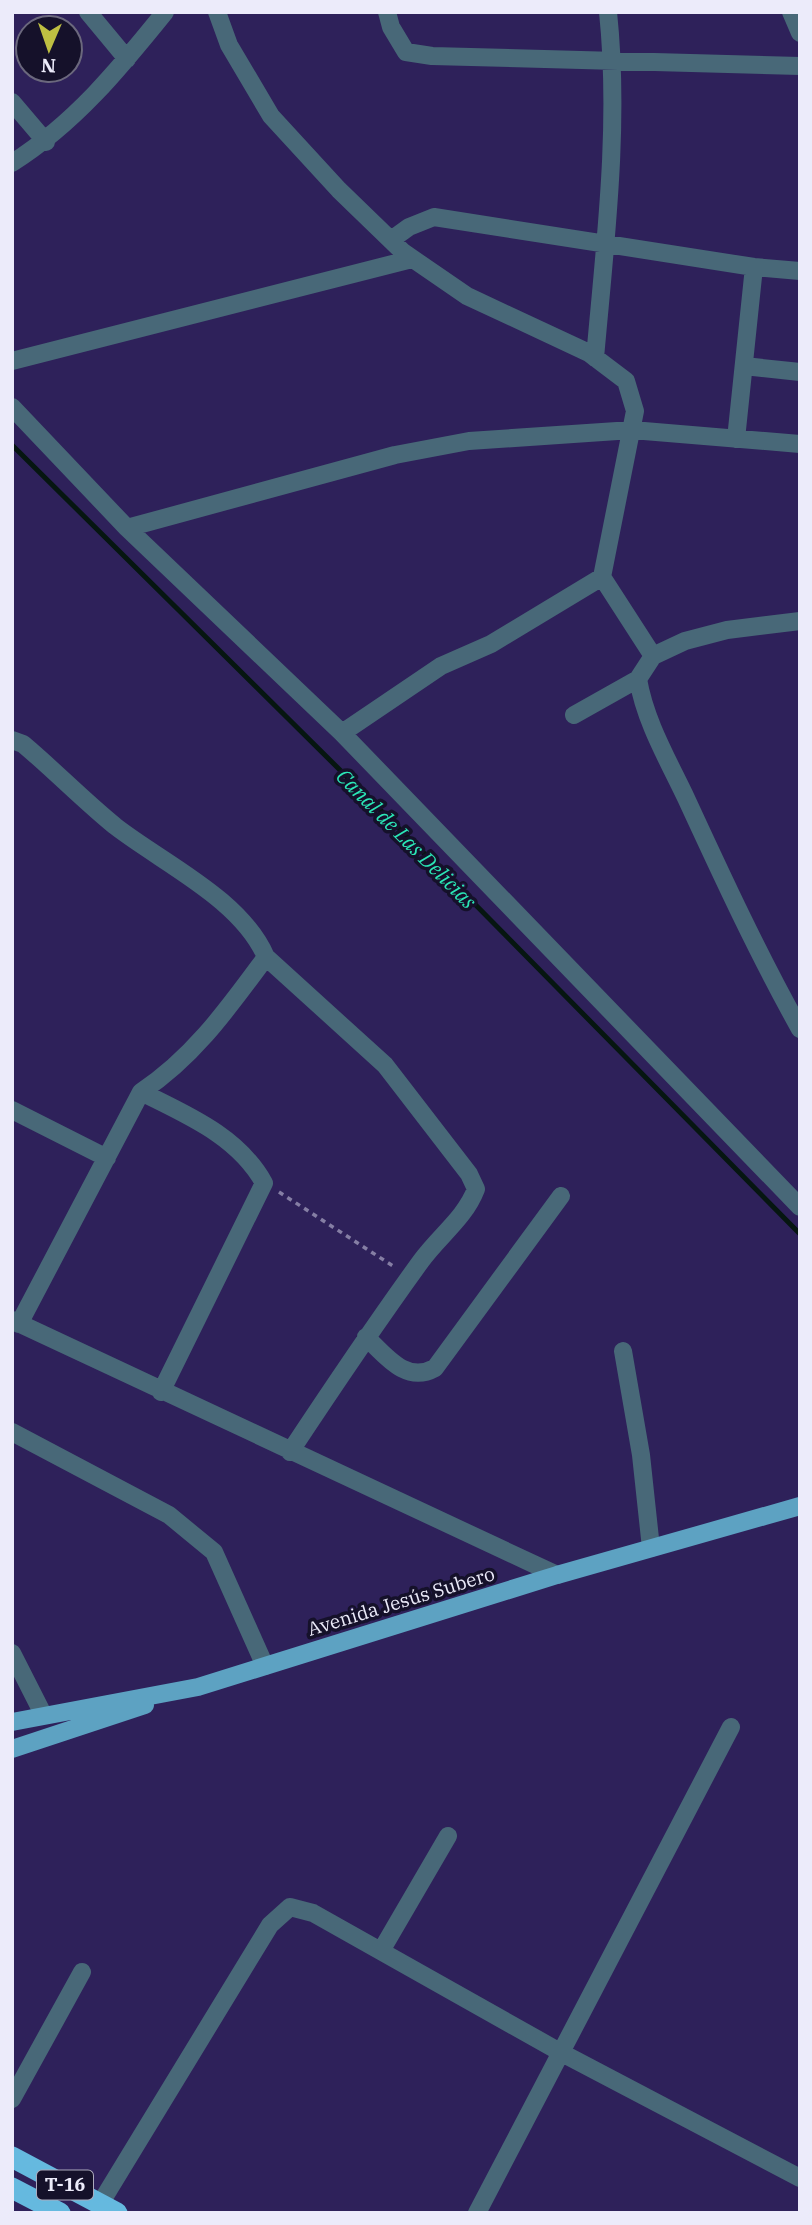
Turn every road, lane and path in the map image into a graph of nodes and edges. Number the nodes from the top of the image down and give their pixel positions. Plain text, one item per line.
1 (88, 12) edge
2 (165, 12) edge
3 (217, 12) edge
4 (387, 12) edge
5 (608, 12) edge
6 (791, 12) edge
7 (800, 33) edge
8 (127, 59) junction
9 (612, 60) junction
10 (800, 66) edge
11 (12, 102) edge
12 (46, 142) junction
13 (12, 163) edge
14 (391, 240) junction
15 (605, 243) junction
16 (412, 258) junction
17 (754, 267) junction
18 (800, 271) edge
19 (595, 358) junction
20 (12, 360) edge
21 (744, 366) junction
22 (800, 372) edge
23 (12, 407) edge
24 (632, 430) junction
25 (736, 439) junction
26 (800, 444) edge
27 (127, 528) junction
28 (602, 577) junction
29 (800, 621) edge
30 (653, 656) junction
31 (639, 679) junction
32 (574, 715) dead end
33 (342, 733) junction
34 (12, 740) edge
35 (266, 957) junction
36 (800, 1029) edge
37 (141, 1092) junction
38 (12, 1110) edge
39 (107, 1158) junction
40 (264, 1183) junction
41 (561, 1196) dead end
42 (800, 1207) edge
43 (409, 1277) junction
44 (16, 1322) edge
45 (366, 1337) junction
46 (622, 1351) dead end
47 (161, 1392) junction
48 (12, 1432) edge
49 (290, 1452) junction
50 (800, 1506) edge
51 (651, 1548) junction
52 (557, 1575) junction
53 (12, 1653) edge
54 (265, 1666) junction
55 (198, 1687) junction
56 (43, 1714) junction
57 (12, 1722) edge
58 (731, 1727) dead end
59 (12, 1749) edge
60 (448, 1836) dead end
61 (381, 1951) junction
62 (82, 1972) dead end
63 (560, 2052) junction
64 (12, 2099) edge
65 (12, 2157) edge
66 (800, 2178) edge
67 (12, 2188) edge
68 (109, 2208) edge
69 (60, 2213) edge
70 (477, 2213) edge

1 - 8 street
2 - 8 street
3 - 14 street
4 - 9 street
5 - 9 street
6 - 7 street
8 - 12 street
9 - 10 street
9 - 15 street
11 - 12 street
12 - 13 street
14 - 15 street
14 - 16 street
15 - 17 street
15 - 19 street
16 - 19 street
16 - 20 street
17 - 18 street
17 - 21 street
19 - 24 street
21 - 22 street
21 - 25 street
23 - 27 street
24 - 25 street
24 - 27 street
24 - 28 street
25 - 26 street
27 - 33 street
28 - 30 street
28 - 33 street
29 - 30 street
30 - 31 street
31 - 32 street
31 - 36 street
33 - 42 street
34 - 35 street
35 - 37 street
35 - 43 street
37 - 39 street
37 - 40 street
38 - 39 street
39 - 44 street
40 - 43 path
40 - 47 street
41 - 45 street
43 - 45 street
44 - 47 street
45 - 49 street
46 - 51 street
47 - 49 street
48 - 54 street
49 - 52 street
50 - 51 main road, Avenida Jesús Subero
51 - 52 main road, Avenida Jesús Subero
52 - 54 main road, Avenida Jesús Subero
53 - 56 street
54 - 55 main road, Avenida Jesús Subero
55 - 56 main road, Avenida Jesús Subero
55 - 59 main road
56 - 57 main road, Avenida Jesús Subero
58 - 63 street
60 - 61 street
61 - 63 street
61 - 68 street
62 - 64 street
63 - 66 street
63 - 70 street
65 - 68 highway, T-16
67 - 69 highway, T-16

